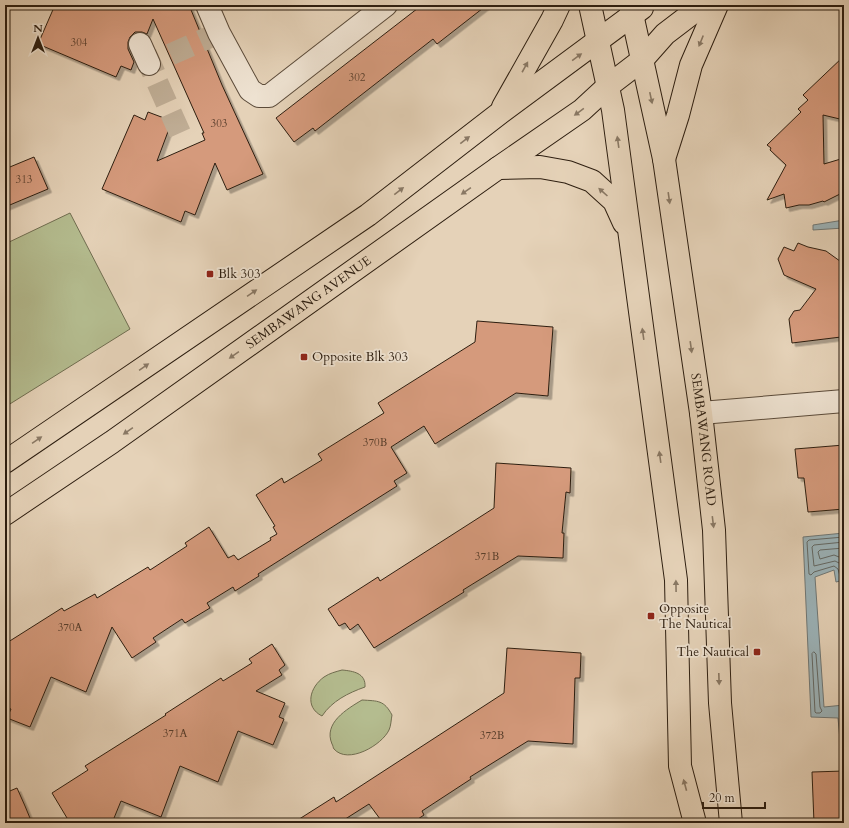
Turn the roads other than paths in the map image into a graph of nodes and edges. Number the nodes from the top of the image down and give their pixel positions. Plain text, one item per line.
1 (207, 5) edge
2 (386, 5) edge
3 (559, 5) edge
4 (590, 5) edge
5 (703, 5) edge
6 (717, 5) edge
7 (636, 9) edge
8 (598, 42) junction
9 (140, 44) dead end
10 (642, 60) junction
11 (149, 64) dead end
12 (608, 86) junction
13 (500, 113) junction
14 (664, 159) junction
15 (498, 168) junction
16 (631, 236) junction
17 (844, 401) edge
18 (701, 413) junction
19 (5, 462) edge
20 (5, 514) edge
21 (695, 823) edge
22 (731, 823) edge

1 - 2 street
13 -> 3 main road
4 - 8 main road
5 - 10 main road
6 -> 14 main road
7 - 8 main road, SEMBAWANG ROAD
7 - 10 main road, SEMBAWANG ROAD
8 - 12 main road
13 -> 8 main road
9 - 11 street
10 - 12 main road
10 -> 14 main road, SEMBAWANG ROAD
12 -> 15 main road, SEMBAWANG AVENUE
16 -> 12 main road
19 -> 13 main road
14 -> 18 main road, SEMBAWANG ROAD
16 -> 15 main road
15 -> 20 main road, SEMBAWANG AVENUE
21 -> 16 main road
17 - 18 street
18 -> 22 main road, SEMBAWANG ROAD

